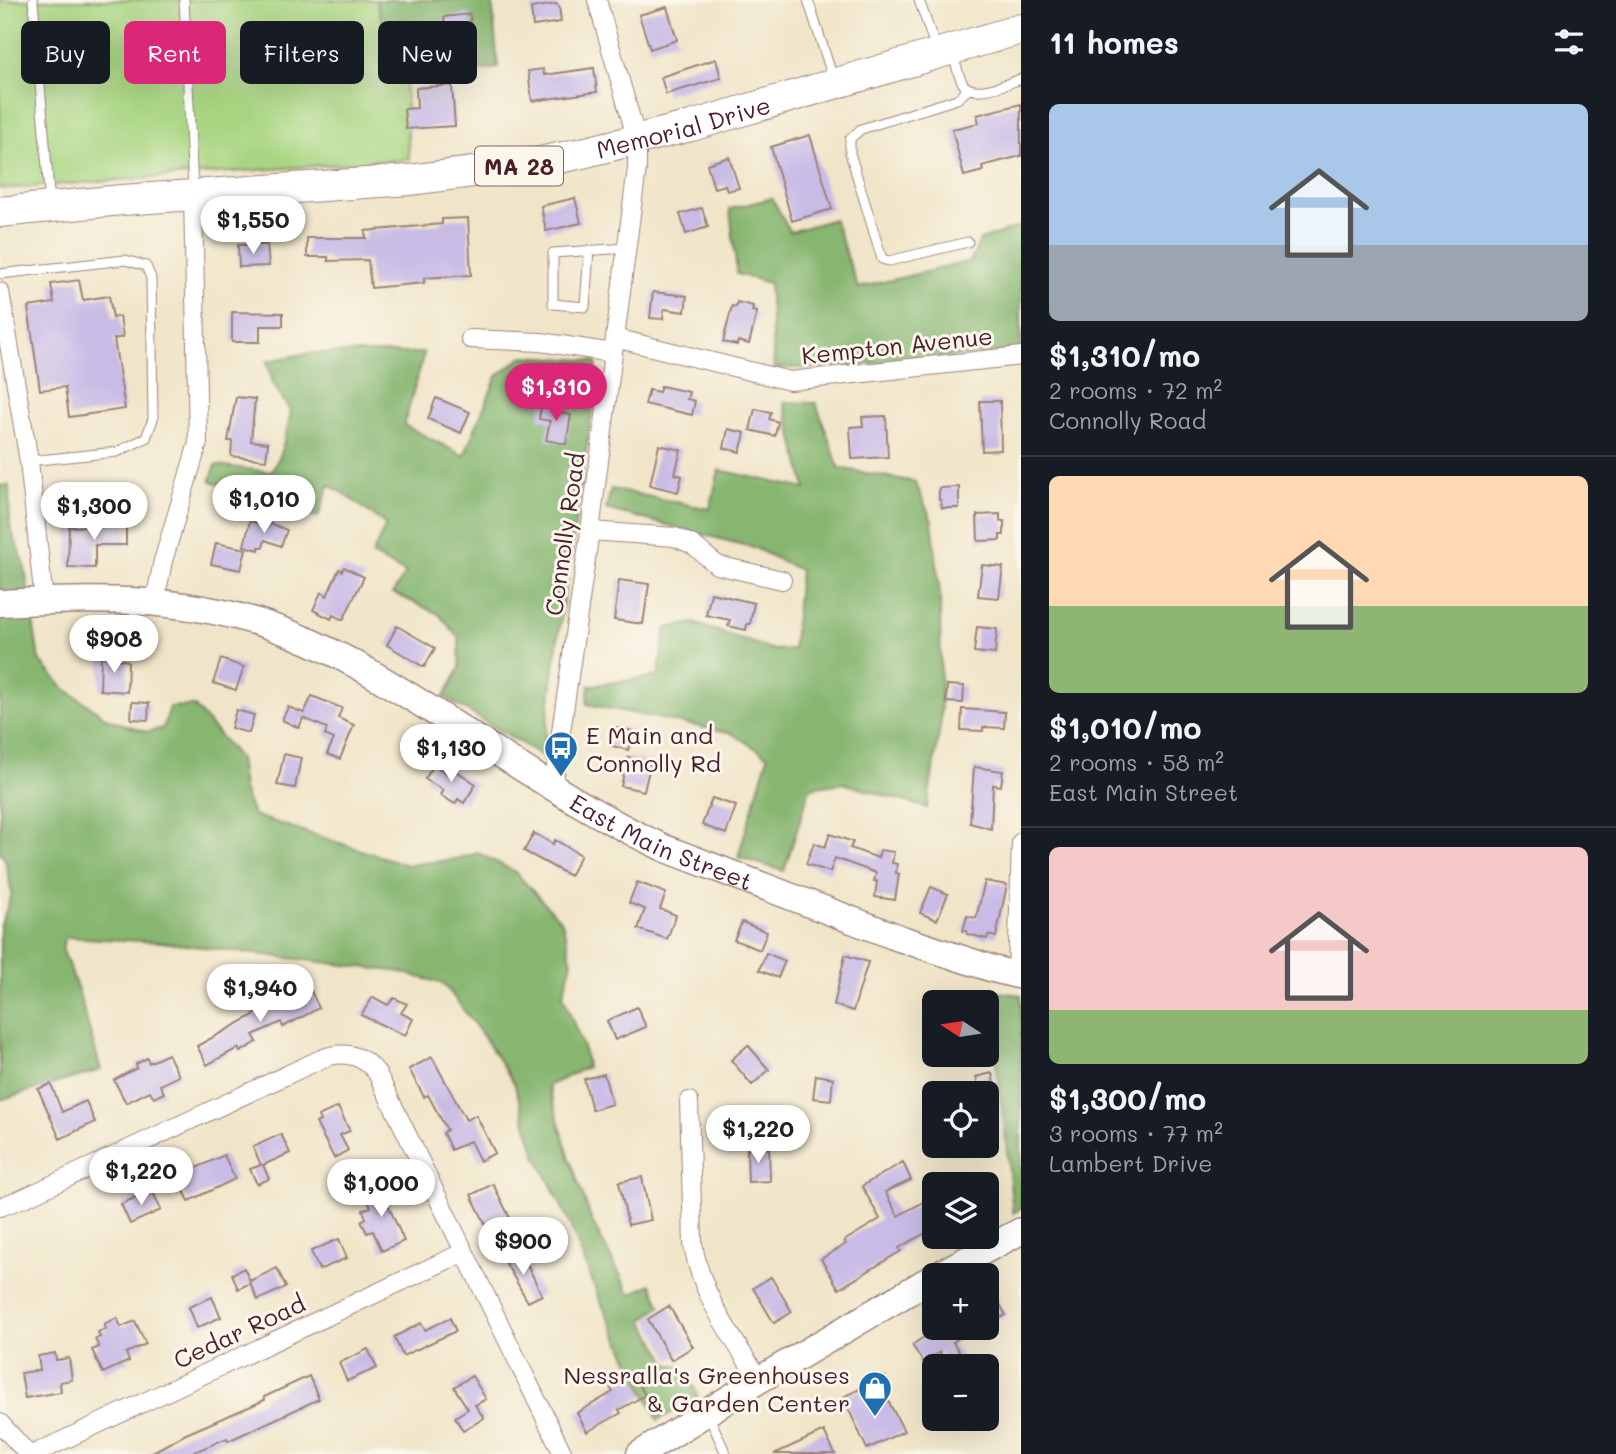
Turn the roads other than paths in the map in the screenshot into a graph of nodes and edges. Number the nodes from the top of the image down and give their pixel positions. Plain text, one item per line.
1 (33, 0) edge
2 (184, 0) edge
3 (597, 0) edge
4 (808, 0) edge
5 (919, 0) edge
6 (1021, 29) edge
7 (944, 52) junction
8 (1021, 79) edge
9 (834, 84) junction
10 (969, 89) junction
11 (637, 140) junction
12 (193, 195) junction
13 (50, 206) junction
14 (0, 212) edge
15 (968, 242) dead end
16 (627, 248) junction
17 (589, 250) junction
18 (0, 274) edge
19 (0, 292) edge
20 (470, 339) dead end
21 (614, 346) junction
22 (1021, 356) edge
23 (29, 461) junction
24 (590, 531) junction
25 (782, 580) dead end
26 (44, 601) junction
27 (155, 601) junction
28 (0, 603) edge
29 (553, 787) junction
30 (1021, 842) edge
31 (1019, 975) edge
32 (689, 1101) dead end
33 (0, 1207) edge
34 (1021, 1231) edge
35 (464, 1252) junction
36 (960, 1263) edge
37 (922, 1284) edge
38 (759, 1380) junction
39 (707, 1413) junction
40 (0, 1423) edge
41 (28, 1454) edge
42 (34, 1454) edge
43 (563, 1454) edge
44 (640, 1454) edge
45 (726, 1454) edge

1 - 13 lane
2 - 12 lane
3 - 11 street, Connolly Road
4 - 9 lane
5 - 7 lane
6 - 7 main road, Memorial Drive / MA 28
7 - 9 main road, Memorial Drive / MA 28
7 - 10 lane
8 - 10 lane
9 - 11 main road, Memorial Drive / MA 28
10 - 15 lane
11 - 12 main road, Memorial Drive / MA 28
11 - 16 street, Connolly Road
12 - 13 main road, Memorial Drive / MA 28
12 - 27 street
13 - 14 main road, Memorial Drive / MA 28
16 - 17 lane
16 - 21 street, Connolly Road
17 - 17 lane
18 - 23 lane
19 - 23 street
20 - 21 street, Kempton Avenue
21 - 22 street, Kempton Avenue
21 - 24 street, Connolly Road
23 - 26 street
24 - 25 street
24 - 29 street, Connolly Road
26 - 27 main road, East Main Street
26 - 28 main road, East Main Street
27 - 29 main road, East Main Street
29 - 31 main road, East Main Street
30 - 31 street
32 - 38 street
33 - 35 street
34 - 36 main road
35 - 42 street, Cedar Road
35 - 43 street
37 - 38 main road
38 - 39 main road
39 - 44 main road
39 - 45 lane
40 - 41 street

